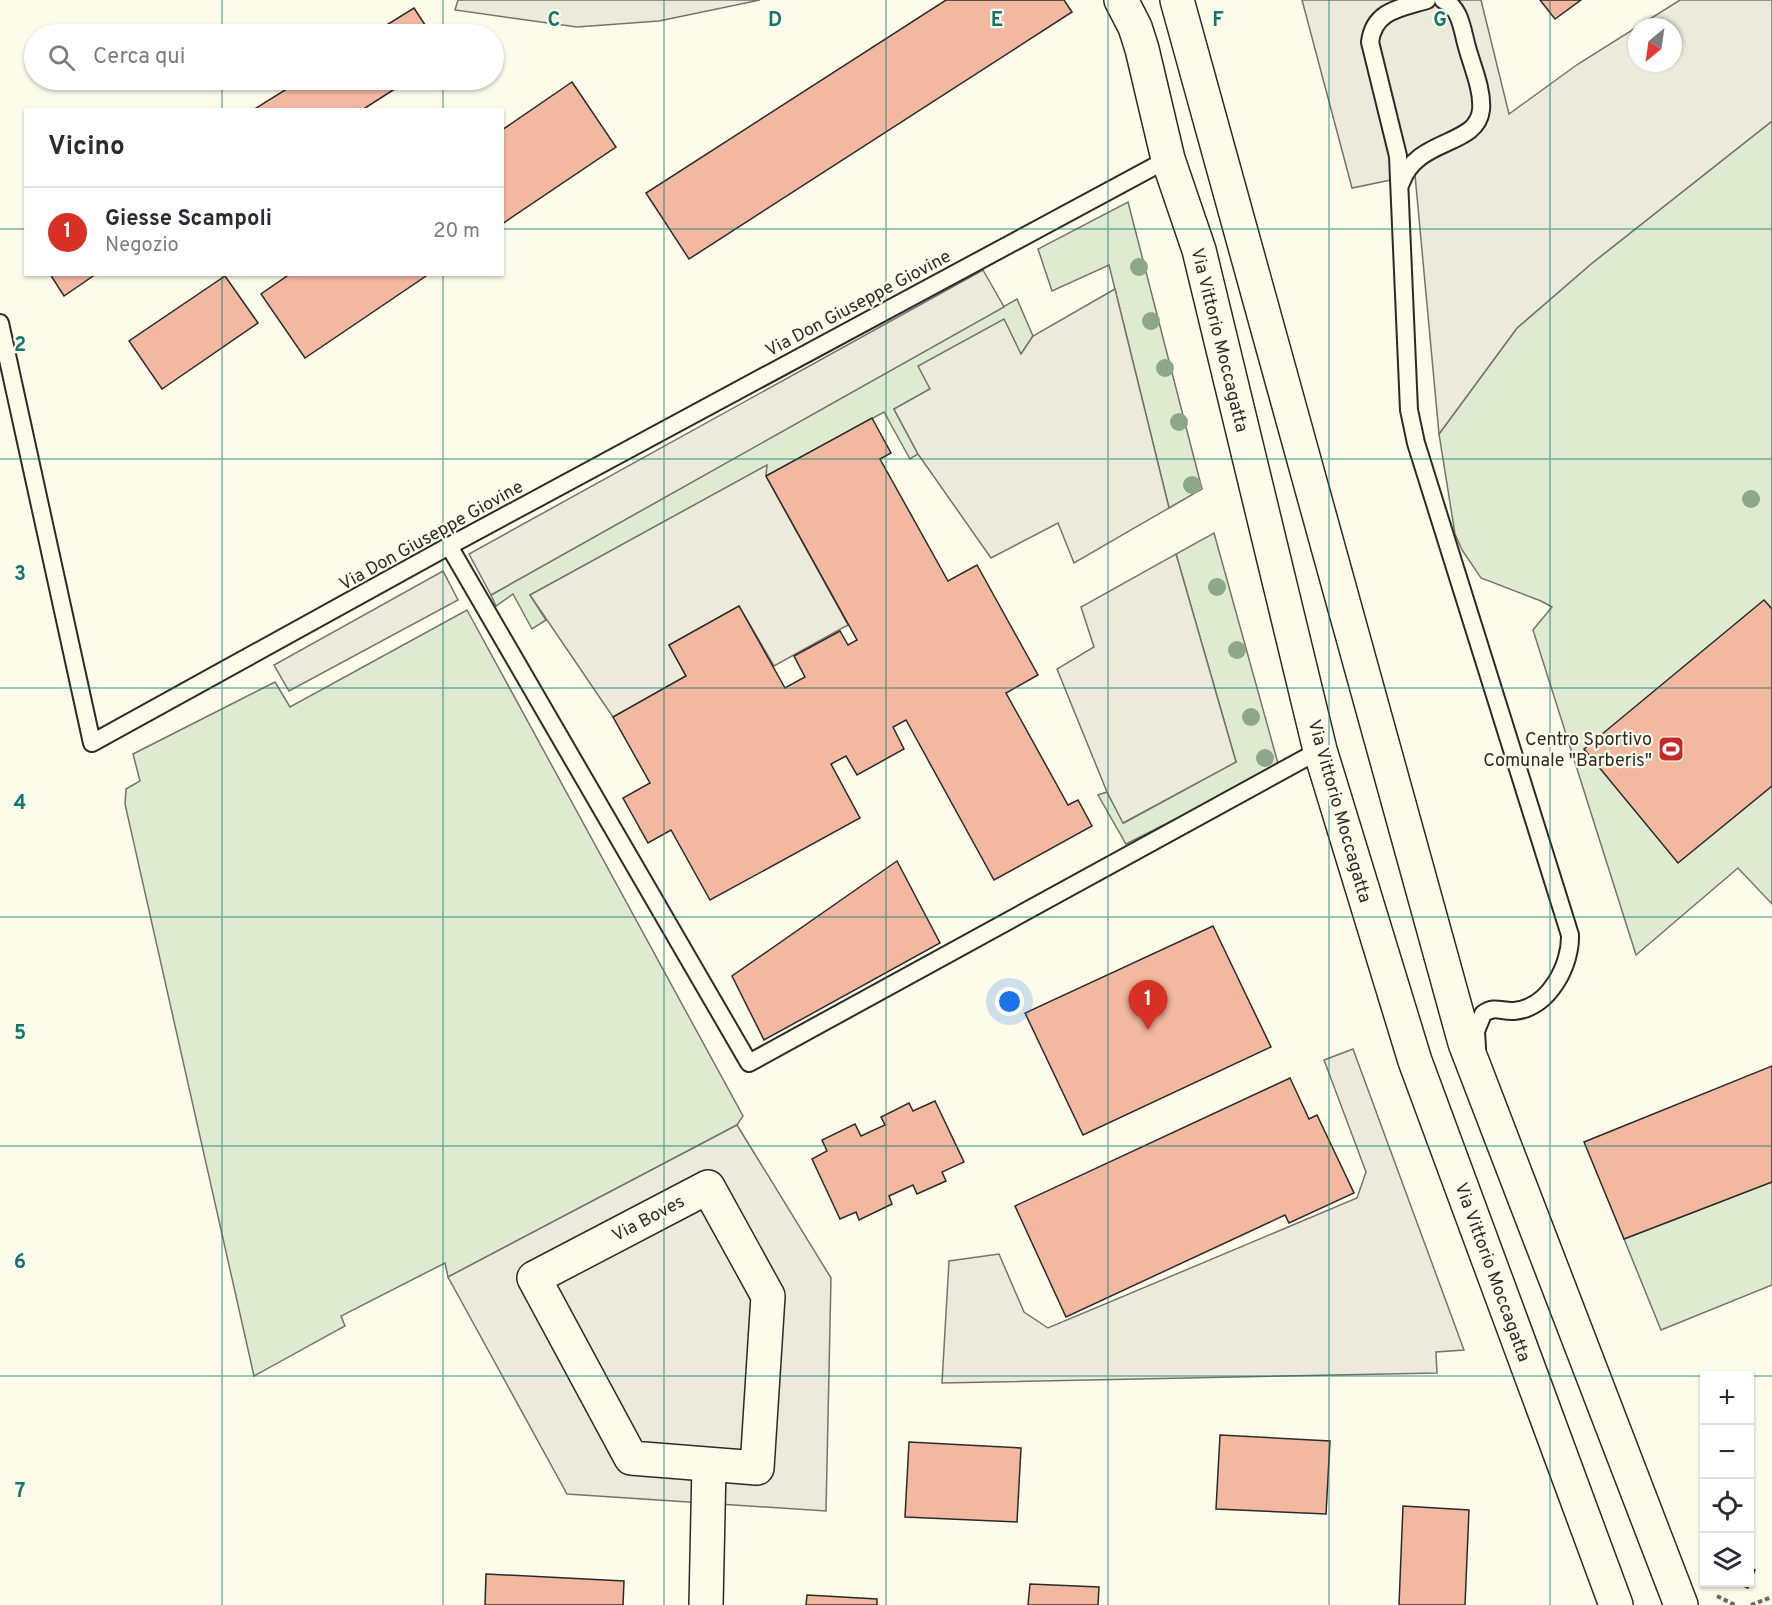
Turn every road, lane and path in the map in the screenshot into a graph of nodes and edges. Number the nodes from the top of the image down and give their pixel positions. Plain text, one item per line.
1 (1121, 0) edge
2 (1177, 0) edge
3 (1426, 0) edge
4 (1443, 0) edge
5 (1168, 159) junction
6 (1399, 196) junction
7 (0, 323) edge
8 (449, 546) junction
9 (1320, 750) junction
10 (1485, 1099) junction
11 (709, 1466) junction
12 (1772, 1597) edge
13 (706, 1605) edge
14 (1616, 1605) edge
15 (1681, 1605) edge
16 (1751, 1605) edge

1 - 5 street, Via Vittorio Moccagatta
2 - 10 street
3 - 6 lane
4 - 6 lane
5 - 8 lane, Via Don Giuseppe Giovine
5 - 9 street, Via Vittorio Moccagatta
6 - 10 lane
7 - 8 lane, Via Don Giuseppe Giovine
8 - 9 lane
9 - 14 street, Via Vittorio Moccagatta
10 - 15 street
11 - 11 street, Via Boves
11 - 13 street
12 - 16 path

